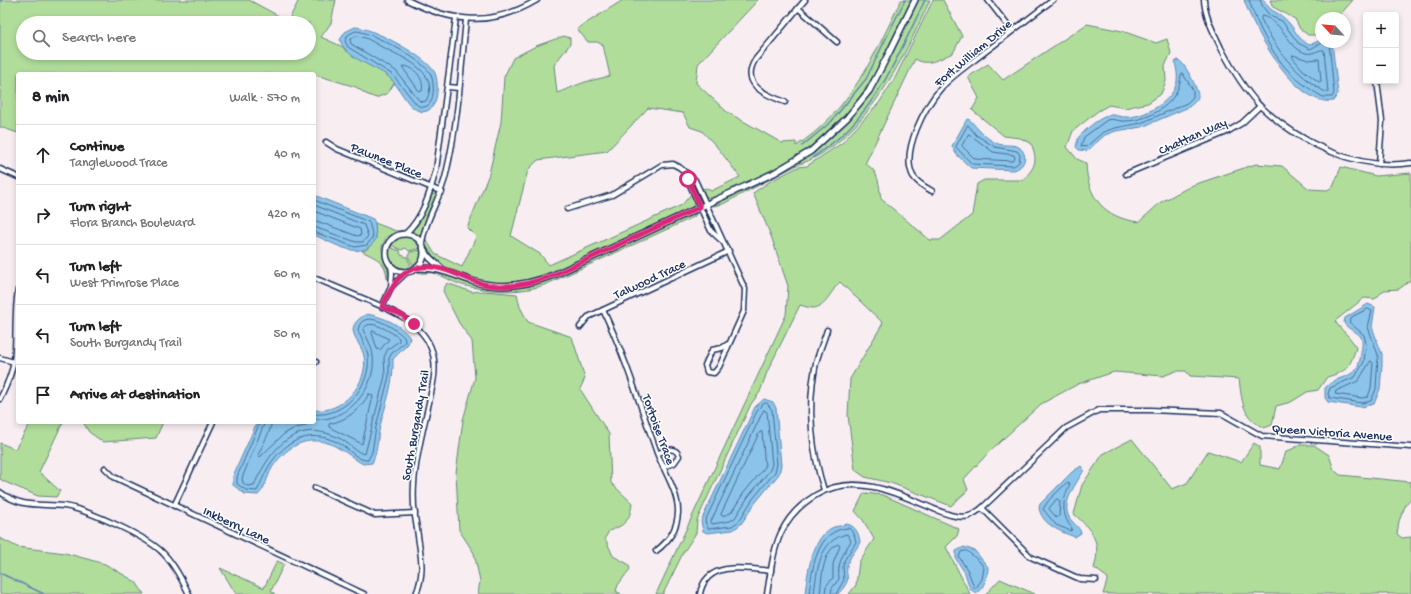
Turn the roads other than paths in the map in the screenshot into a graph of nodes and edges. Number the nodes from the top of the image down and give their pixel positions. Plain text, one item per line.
1 (407, 0) edge
2 (537, 0) edge
3 (805, 0) edge
4 (915, 0) edge
5 (988, 0) edge
6 (1053, 0) edge
7 (1204, 0) edge
8 (798, 8) junction
9 (456, 18) junction
10 (466, 19) junction
11 (1012, 31) junction
12 (837, 42) dead end
13 (1377, 84) edge
14 (448, 87) junction
15 (459, 88) junction
16 (785, 102) dead end
17 (1260, 106) junction
18 (326, 142) dead end
19 (1411, 163) edge
20 (1378, 164) junction
21 (0, 169) edge
22 (687, 173) junction
23 (1126, 174) dead end
24 (16, 176) edge
25 (432, 188) junction
26 (442, 192) junction
27 (932, 192) dead end
28 (706, 204) junction
29 (700, 207) junction
30 (567, 209) dead end
31 (405, 234) junction
32 (722, 241) junction
33 (422, 243) junction
34 (424, 250) junction
35 (729, 251) junction
36 (391, 265) junction
37 (416, 268) junction
38 (442, 269) junction
39 (408, 271) junction
40 (316, 279) edge
41 (391, 288) junction
42 (16, 307) edge
43 (382, 307) junction
44 (603, 310) junction
45 (580, 327) dead end
46 (827, 330) dead end
47 (728, 344) junction
48 (0, 358) edge
49 (14, 362) junction
50 (0, 399) edge
51 (212, 424) edge
52 (1411, 447) edge
53 (658, 454) junction
54 (663, 467) junction
55 (105, 468) dead end
56 (315, 488) dead end
57 (824, 490) junction
58 (0, 492) edge
59 (174, 506) junction
60 (982, 508) junction
61 (415, 513) junction
62 (656, 551) dead end
63 (771, 571) junction
64 (1096, 580) dead end
65 (189, 594) edge
66 (364, 594) edge
67 (416, 594) edge
68 (700, 594) edge
69 (767, 594) edge

1 - 9 street
2 - 10 street
3 - 8 street
4 - 28 street
5 - 11 street
6 - 11 street, Fort William Drive
7 - 17 street
8 - 12 street
8 - 16 street
9 - 10 street
9 - 14 street
10 - 15 street
11 - 27 street, Fort William Drive
13 - 20 street
14 - 15 street
14 - 25 street
15 - 26 street
17 - 20 street
17 - 23 street, Chattan Way
18 - 25 street, Pawnee Place
19 - 20 street
21 - 24 street
22 - 28 street
22 - 29 street
22 - 30 street
25 - 26 street, Pawnee Place
25 - 31 street
26 - 33 street
28 - 29 street
28 - 32 street
29 - 32 street
29 - 38 street
31 - 33 street
31 - 36 street
32 - 35 street
33 - 34 street
34 - 37 street
34 - 38 street
35 - 44 street, Talwood Trace
35 - 47 street
36 - 39 street
36 - 41 street
37 - 38 street
37 - 39 street
39 - 41 street
40 - 43 street, South Burgandy Trail
41 - 43 street
42 - 49 street
43 - 61 street, South Burgandy Trail
44 - 45 street, Talwood Trace
44 - 53 street, Tortoise Trace
46 - 57 street
47 - 47 street
48 - 49 street
49 - 50 street
51 - 59 street
52 - 60 street, Queen Victoria Avenue
53 - 54 street, Tortoise Trace
53 - 54 street
54 - 62 street, Tortoise Trace
55 - 59 street, Inkberry Lane
56 - 61 street
57 - 60 street, Queen Victoria Avenue
57 - 63 street, Queen Victoria Avenue
58 - 65 street
59 - 66 street, Inkberry Lane
60 - 64 street
61 - 67 street, South Burgandy Trail
63 - 68 street
63 - 69 street, Queen Victoria Avenue

